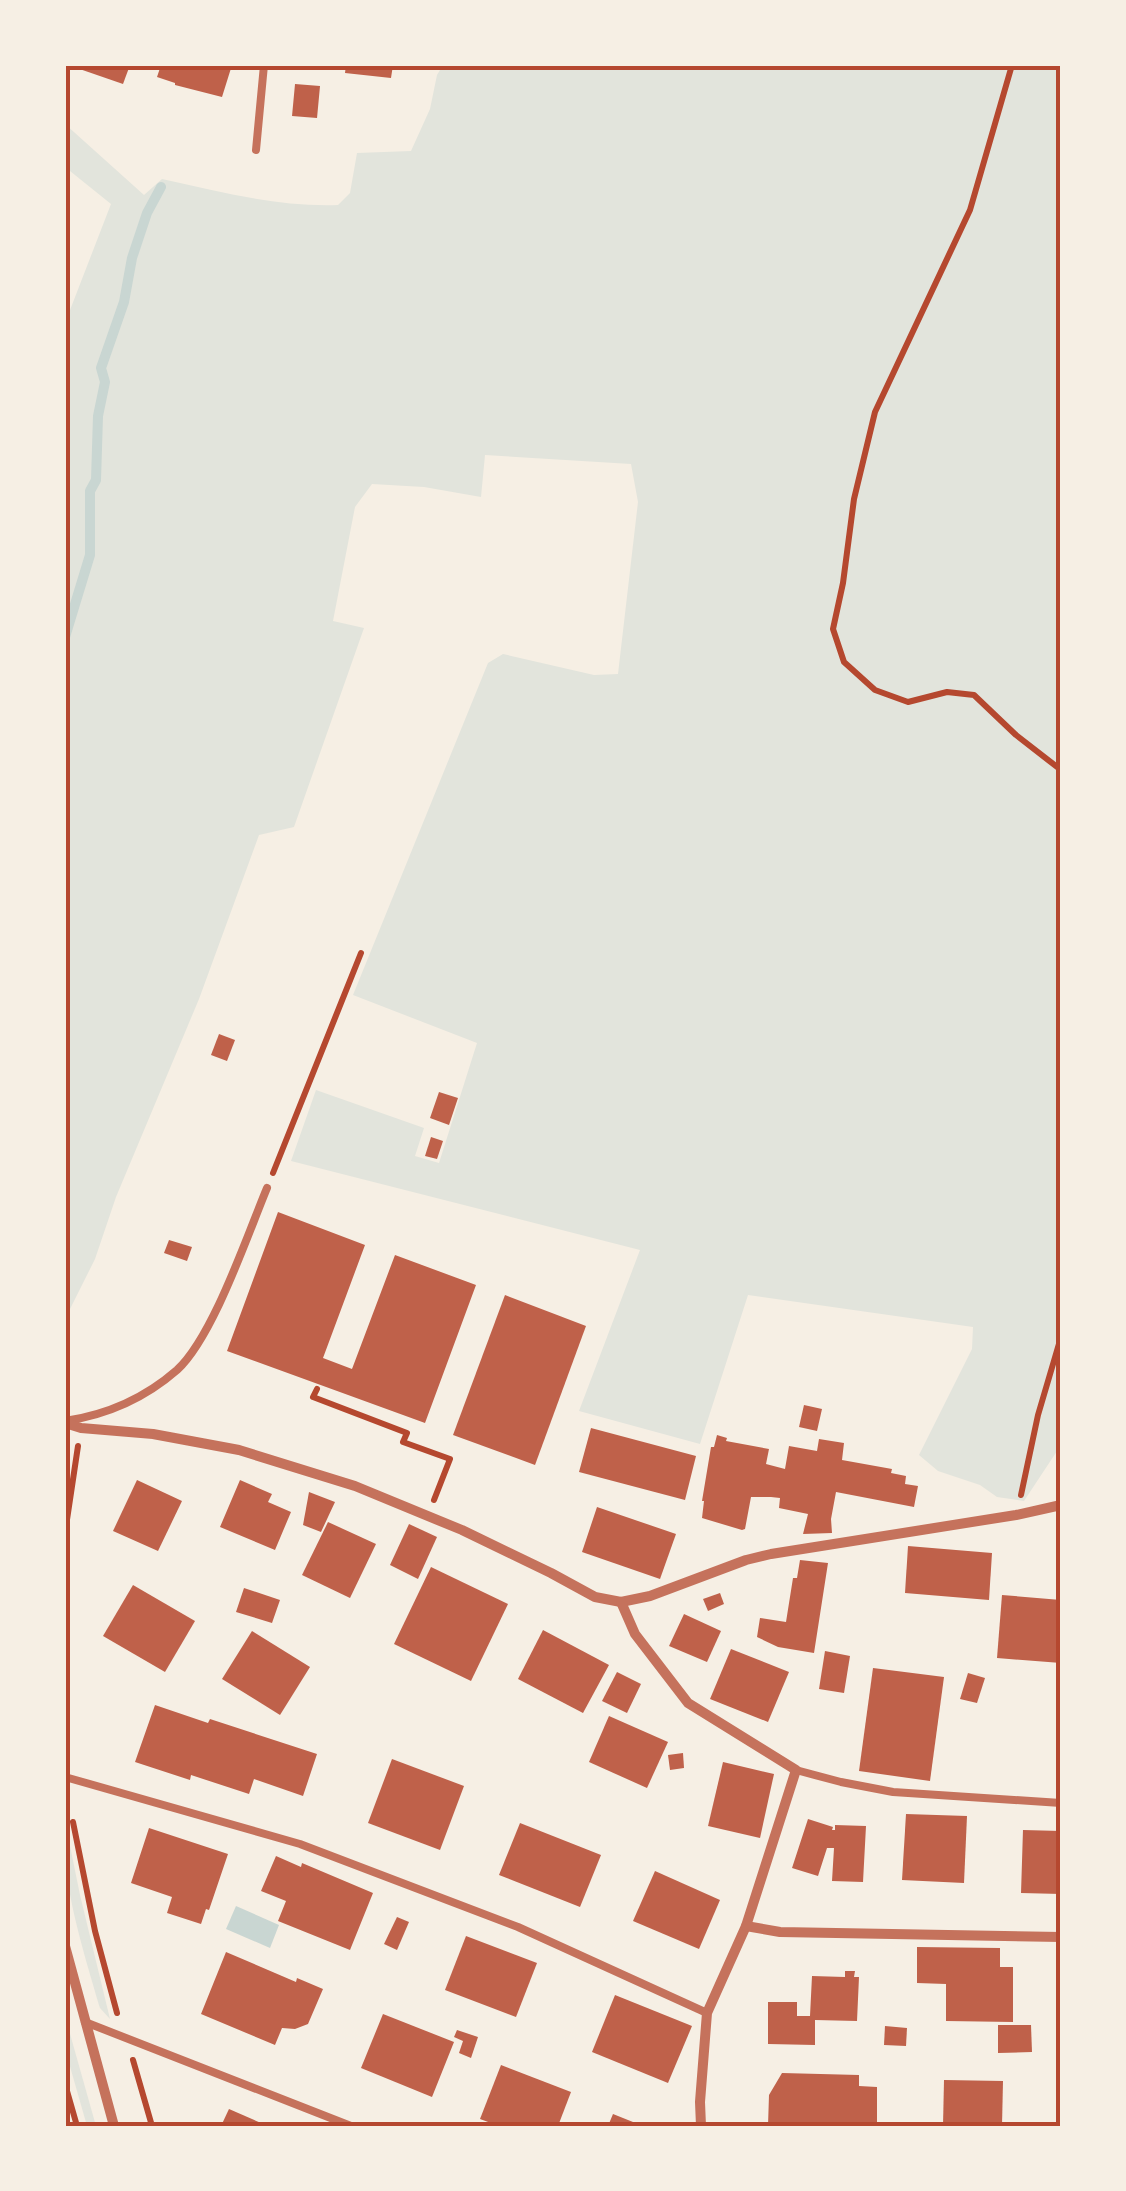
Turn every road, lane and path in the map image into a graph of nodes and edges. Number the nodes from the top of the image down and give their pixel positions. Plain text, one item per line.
1 (264, 65) edge
2 (1012, 65) edge
3 (256, 150) dead end
4 (1061, 770) edge
5 (361, 952) dead end
6 (267, 1188) joint
7 (1061, 1337) edge
8 (317, 1389) dead end
9 (65, 1422) edge
10 (81, 1428) junction
11 (444, 1474) dead end
12 (1061, 1505) edge
13 (1016, 1514) junction
14 (65, 1533) edge
15 (622, 1602) junction
16 (796, 1770) junction
17 (65, 1776) edge
18 (1061, 1803) edge
19 (73, 1822) dead end
20 (746, 1926) junction
21 (1061, 1937) edge
22 (65, 1946) edge
23 (707, 2013) junction
24 (85, 2022) junction
25 (121, 2023) dead end
26 (131, 2055) dead end
27 (65, 2084) edge
28 (77, 2126) edge
29 (114, 2126) edge
30 (152, 2126) edge
31 (351, 2126) edge
32 (701, 2126) edge

1 - 3 lane
2 - 4 path
5 - 6 path
6 - 9 lane
7 - 13 path
8 - 11 path
9 - 10 street
10 - 14 path
10 - 15 street
12 - 13 street
13 - 15 street
15 - 16 street
16 - 18 lane
16 - 20 street
17 - 23 lane
19 - 25 path
20 - 21 street
20 - 23 street
22 - 24 street
23 - 32 street
24 - 29 street
24 - 31 lane
26 - 30 path
27 - 28 path

